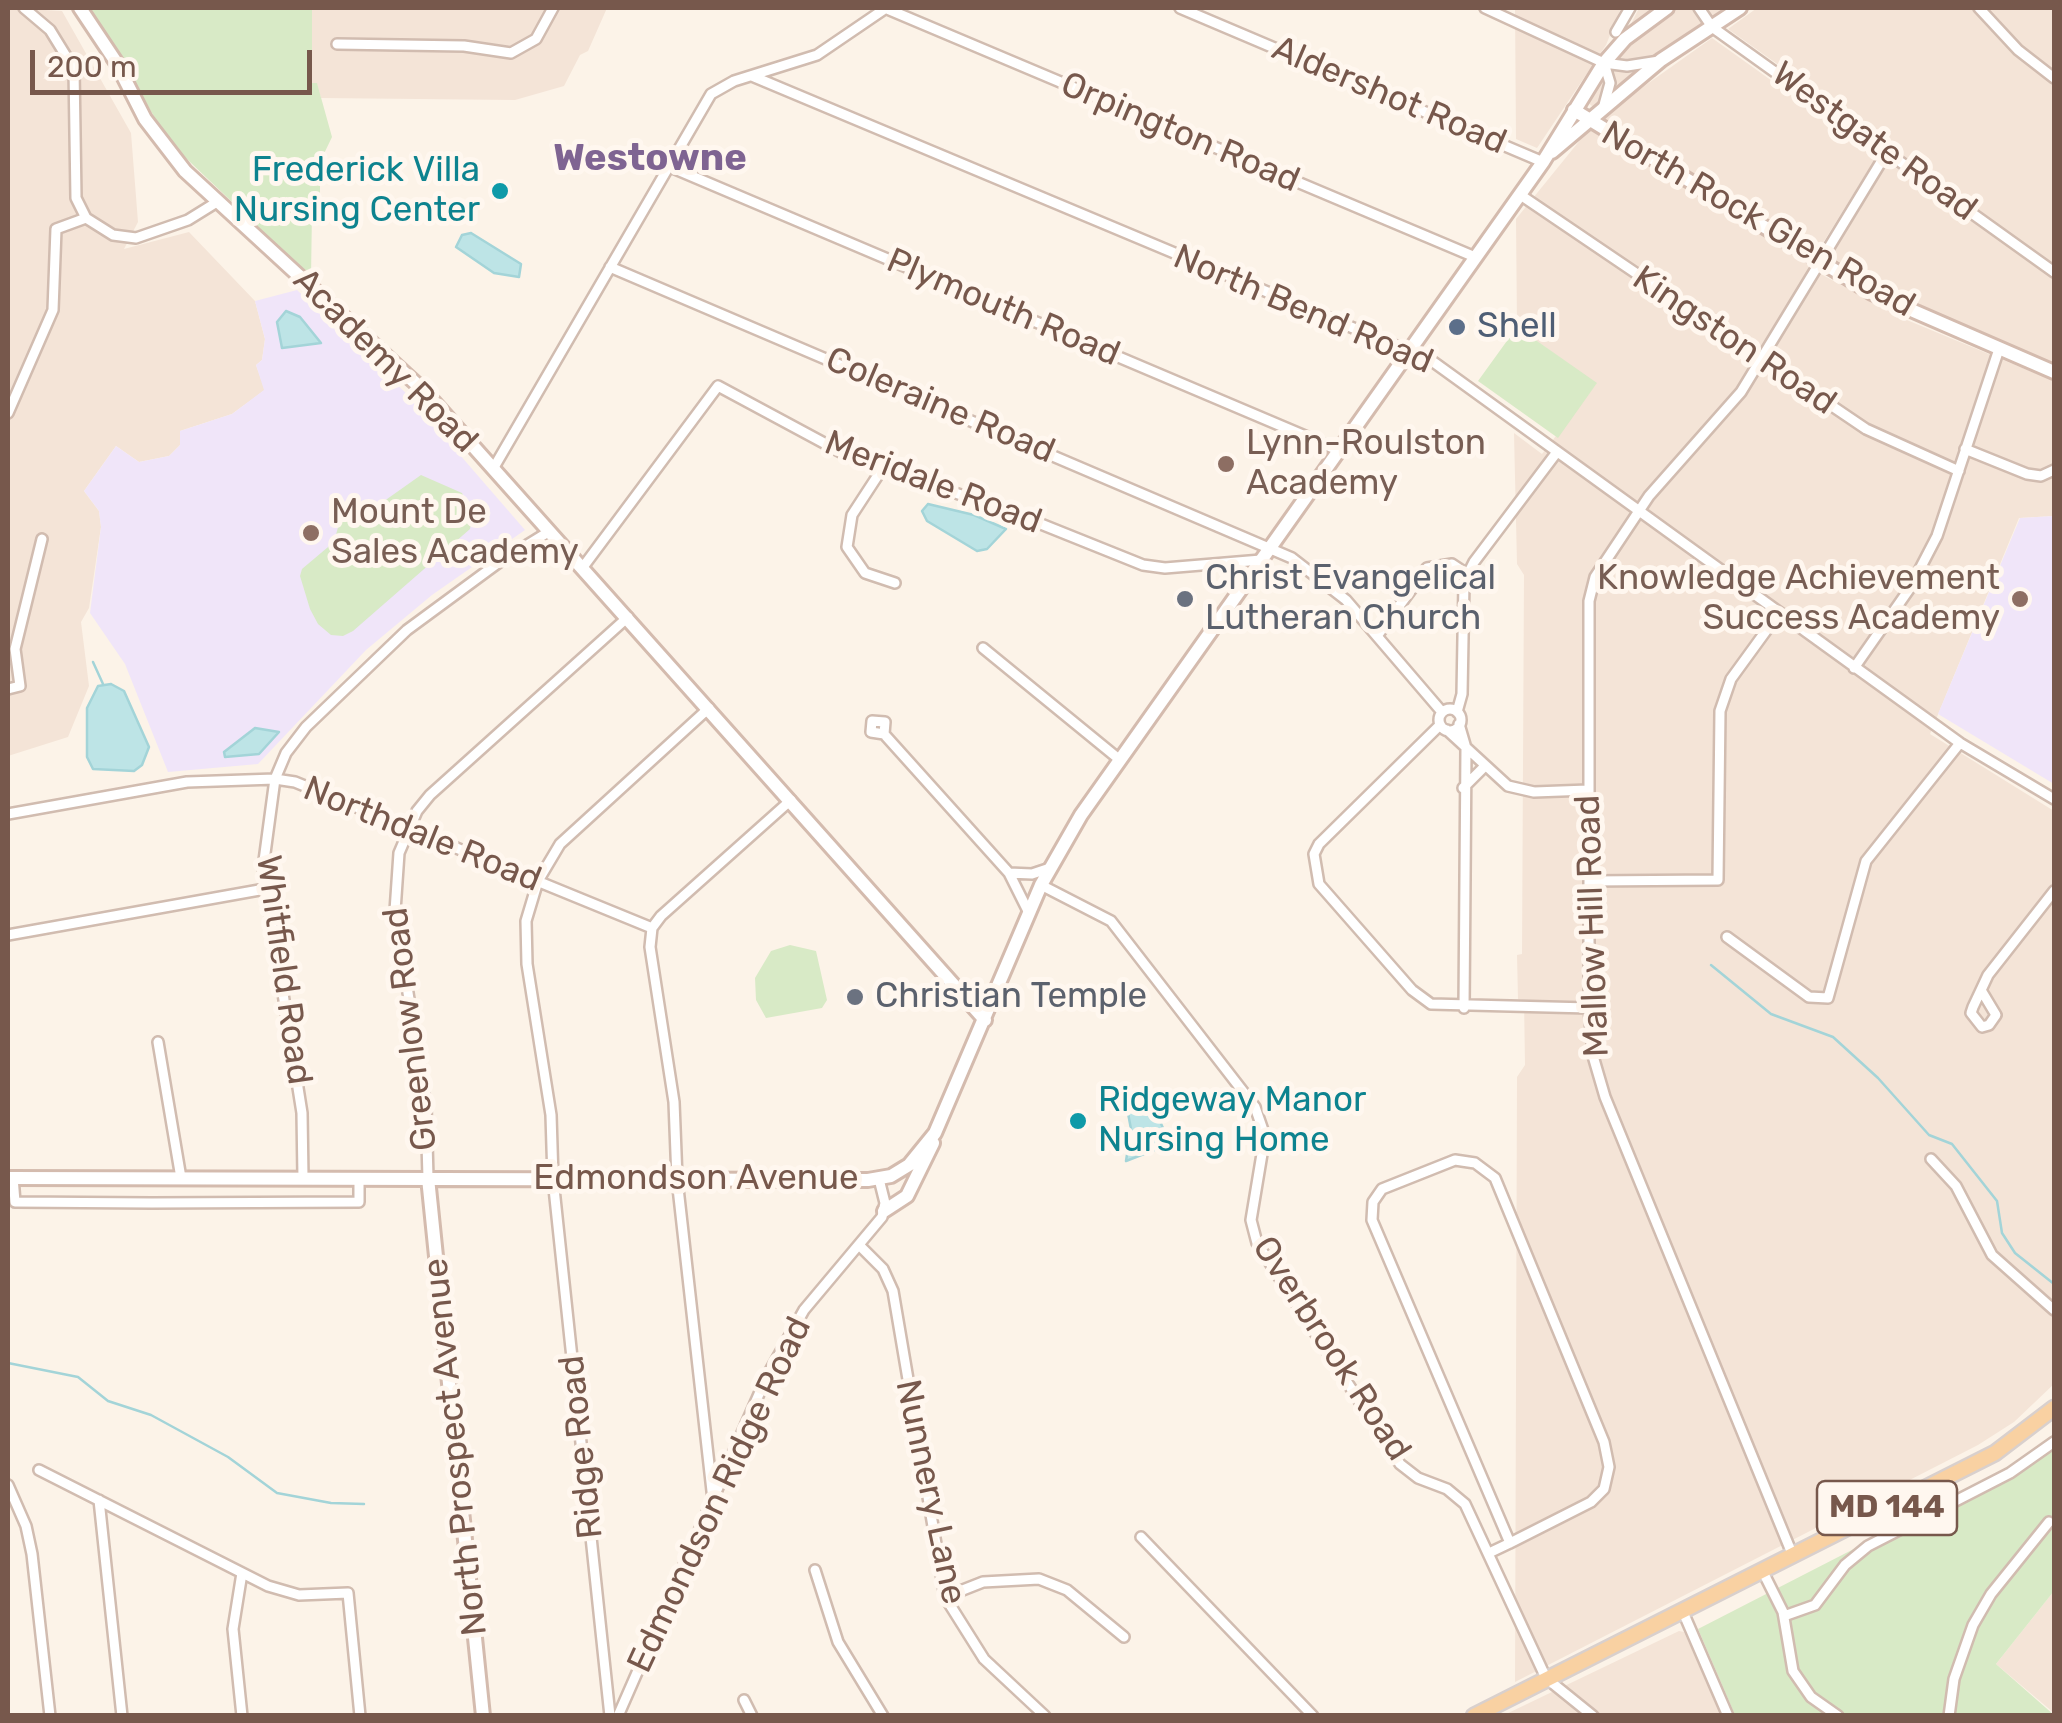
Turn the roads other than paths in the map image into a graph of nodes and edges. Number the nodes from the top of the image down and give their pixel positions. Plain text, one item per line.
1 (24, 8) edge
2 (80, 8) edge
3 (552, 8) edge
4 (886, 8) edge
5 (1180, 8) edge
6 (1485, 8) edge
7 (1630, 8) edge
8 (1667, 8) edge
9 (1699, 8) edge
10 (1740, 8) edge
11 (1979, 8) edge
12 (1712, 27) junction
13 (1616, 32) dead end
14 (337, 44) dead end
15 (1662, 60) junction
16 (1604, 63) junction
17 (752, 76) junction
18 (2054, 78) edge
19 (1604, 104) junction
20 (1574, 110) junction
21 (1586, 120) junction
22 (1887, 152) junction
23 (1543, 162) junction
24 (668, 166) junction
25 (1519, 194) junction
26 (217, 202) junction
27 (86, 218) junction
28 (1475, 257) junction
29 (1820, 263) junction
30 (610, 267) junction
31 (2054, 272) edge
32 (1999, 349) junction
33 (1407, 352) junction
34 (1762, 359) junction
35 (2054, 372) edge
36 (8, 413) edge
37 (1966, 449) junction
38 (1338, 450) junction
39 (1557, 452) junction
40 (882, 468) junction
41 (493, 469) junction
42 (1959, 470) junction
43 (2054, 470) edge
44 (1639, 512) junction
45 (550, 532) junction
46 (42, 539) dead end
47 (1270, 546) junction
48 (1261, 560) junction
49 (583, 567) junction
50 (1468, 574) junction
51 (895, 583) dead end
52 (8, 606) edge
53 (23, 608) junction
54 (1779, 613) junction
55 (628, 617) junction
56 (1377, 636) junction
57 (983, 648) dead end
58 (1854, 668) junction
59 (8, 688) edge
60 (709, 708) junction
61 (1442, 712) junction
62 (1457, 712) junction
63 (1460, 724) junction
64 (1444, 728) junction
65 (884, 734) dead end
66 (1960, 744) junction
67 (1466, 748) junction
68 (1120, 760) junction
69 (1484, 768) junction
70 (276, 779) junction
71 (1463, 788) junction
72 (1588, 790) junction
73 (2054, 799) edge
74 (791, 800) junction
75 (8, 814) edge
76 (408, 828) junction
77 (1050, 868) junction
78 (1009, 873) junction
79 (538, 881) junction
80 (1589, 882) junction
81 (1041, 885) junction
82 (265, 890) junction
83 (2054, 891) edge
84 (1029, 913) junction
85 (652, 928) junction
86 (8, 935) edge
87 (1728, 937) dead end
88 (1981, 990) dead end
89 (1464, 1008) junction
90 (1588, 1008) junction
91 (985, 1020) junction
92 (158, 1042) dead end
93 (935, 1133) junction
94 (1930, 1159) dead end
95 (10, 1177) edge
96 (181, 1178) junction
97 (201, 1178) junction
98 (302, 1178) junction
99 (359, 1178) junction
100 (428, 1178) junction
101 (553, 1179) junction
102 (677, 1179) junction
103 (880, 1179) junction
104 (201, 1202) junction
105 (884, 1211) junction
106 (860, 1246) junction
107 (2054, 1310) edge
108 (2054, 1408) edge
109 (2054, 1442) edge
110 (39, 1470) dead end
111 (8, 1485) edge
112 (100, 1500) junction
113 (713, 1500) junction
114 (2049, 1522) dead end
115 (1141, 1537) dead end
116 (1510, 1543) junction
117 (1489, 1554) junction
118 (1793, 1556) junction
119 (815, 1570) dead end
120 (1762, 1572) junction
121 (242, 1573) junction
122 (945, 1596) junction
123 (1683, 1612) junction
124 (1784, 1616) junction
125 (1124, 1637) dead end
126 (1546, 1678) junction
127 (744, 1700) dead end
128 (1480, 1714) edge
129 (50, 1716) edge
130 (122, 1716) edge
131 (242, 1716) edge
132 (360, 1716) edge
133 (483, 1716) edge
134 (610, 1716) edge
135 (618, 1716) edge
136 (752, 1716) edge
137 (883, 1716) edge
138 (1044, 1716) edge
139 (1313, 1716) edge
140 (1594, 1716) edge
141 (1728, 1716) edge
142 (1838, 1716) edge
143 (1949, 1716) edge

1 - 27 street
2 - 26 main road, Academy Road
3 - 14 street
4 - 17 street
4 - 28 street, Orpington Road
5 - 23 street, Aldershot Road
6 - 16 street
7 - 13 street
8 - 16 main road, Edmondson Avenue
9 - 12 street, Westgate Road
10 - 12 main road, Edmondson Avenue
11 - 18 street
12 - 15 main road, Edmondson Avenue
12 - 22 street, Westgate Road
15 - 16 street
15 - 19 main road, Edmondson Avenue
16 - 19 street
16 - 20 main road, Edmondson Avenue
17 - 24 street
17 - 33 street, North Bend Road
19 - 21 main road, Edmondson Avenue
20 - 21 main road, North Rock Glen Road
20 - 23 main road, Edmondson Avenue
21 - 23 main road, Edmondson Avenue
21 - 29 main road, North Rock Glen Road
22 - 29 street, Mallow Hill Road
22 - 31 street, Westgate Road
23 - 25 main road, Edmondson Avenue
24 - 30 street
24 - 38 street, Plymouth Road
25 - 28 main road, Edmondson Avenue
25 - 34 street, Kingston Road
26 - 27 street
26 - 41 main road, Academy Road
27 - 36 street
28 - 33 main road, Edmondson Avenue
29 - 32 main road, North Rock Glen Road
29 - 34 street, Mallow Hill Road
30 - 41 street
30 - 47 street, Coleraine Road
32 - 35 main road, North Rock Glen Road
32 - 37 street
33 - 38 main road, Edmondson Avenue
33 - 39 street, North Bend Road
34 - 42 street, Kingston Road
34 - 44 street, Mallow Hill Road
37 - 42 street
37 - 43 street
38 - 47 main road, Edmondson Avenue
39 - 44 street, North Bend Road
39 - 50 street
40 - 48 street, Meridale Road
40 - 49 street, Meridale Road
40 - 51 street
41 - 45 main road, Academy Road
42 - 58 street
44 - 54 street, North Bend Road
44 - 72 street, Mallow Hill Road
45 - 49 main road, Academy Road
45 - 70 street, Whitfield Road
46 - 53 street
47 - 48 main road, Edmondson Avenue
47 - 56 street, Coleraine Road
48 - 68 main road, Edmondson Avenue
49 - 55 main road, Academy Road
50 - 56 street
50 - 62 street
52 - 53 street
53 - 59 street
54 - 58 street, North Bend Road
54 - 80 street
55 - 60 main road, Academy Road
55 - 76 street, Greenlow Road
56 - 61 street, Coleraine Road
57 - 68 street
58 - 66 street, North Bend Road
60 - 74 main road, Academy Road
60 - 79 street, Ridge Road
61 - 62 street
61 - 64 street
62 - 63 street
63 - 64 street
63 - 67 street
64 - 67 street
64 - 89 street
65 - 78 street
66 - 73 street, North Bend Road
66 - 87 street
67 - 69 street
67 - 71 street
68 - 77 main road, Edmondson Avenue
69 - 71 street
69 - 72 street
70 - 75 street, Northdale Road
70 - 76 street, Northdale Road
70 - 82 street, Whitfield Road
71 - 89 street
72 - 80 street, Mallow Hill Road
74 - 85 street
74 - 91 main road, Academy Road
76 - 79 street, Northdale Road
76 - 100 street, Greenlow Road
77 - 78 street
77 - 81 main road, Edmondson Avenue
78 - 84 street
79 - 85 street, Northdale Road
79 - 101 street, Ridge Road
80 - 90 street, Mallow Hill Road
81 - 84 main road, Edmondson Avenue
81 - 117 street, Overbrook Road
82 - 86 street
82 - 98 street, Whitfield Road
83 - 88 street
84 - 91 main road, Edmondson Avenue
85 - 102 street
89 - 90 street
90 - 118 street, Mallow Hill Road
91 - 93 main road, Edmondson Avenue
92 - 96 street
93 - 103 main road, Edmondson Avenue
93 - 105 main road
94 - 107 street
95 - 96 main road, Edmondson Avenue
95 - 104 street
96 - 97 main road, Edmondson Avenue
97 - 98 main road, Edmondson Avenue
97 - 104 street
98 - 99 main road, Edmondson Avenue
99 - 100 main road, Edmondson Avenue
99 - 104 street
100 - 101 main road, Edmondson Avenue
100 - 133 main road, North Prospect Avenue
101 - 102 main road, Edmondson Avenue
101 - 134 street, Ridge Road
102 - 103 main road, Edmondson Avenue
102 - 113 street
103 - 105 street
105 - 106 street, Edmondson Ridge Road
106 - 113 street, Edmondson Ridge Road
106 - 122 street, Nunnery Lane
108 - 118 main road, MD 144
109 - 124 street
110 - 112 street
111 - 129 street
112 - 121 street
112 - 130 street
113 - 135 street, Edmondson Ridge Road
114 - 143 street
115 - 139 street
116 - 116 street
116 - 117 street
117 - 126 street, Overbrook Road
118 - 120 main road, MD 144
119 - 137 street
120 - 123 main road, MD 144
120 - 124 street
121 - 131 street
121 - 132 street
122 - 125 street
122 - 138 street, Nunnery Lane
123 - 126 main road, MD 144
123 - 141 street
124 - 142 street
126 - 128 main road, MD 144
126 - 140 street
127 - 136 street

